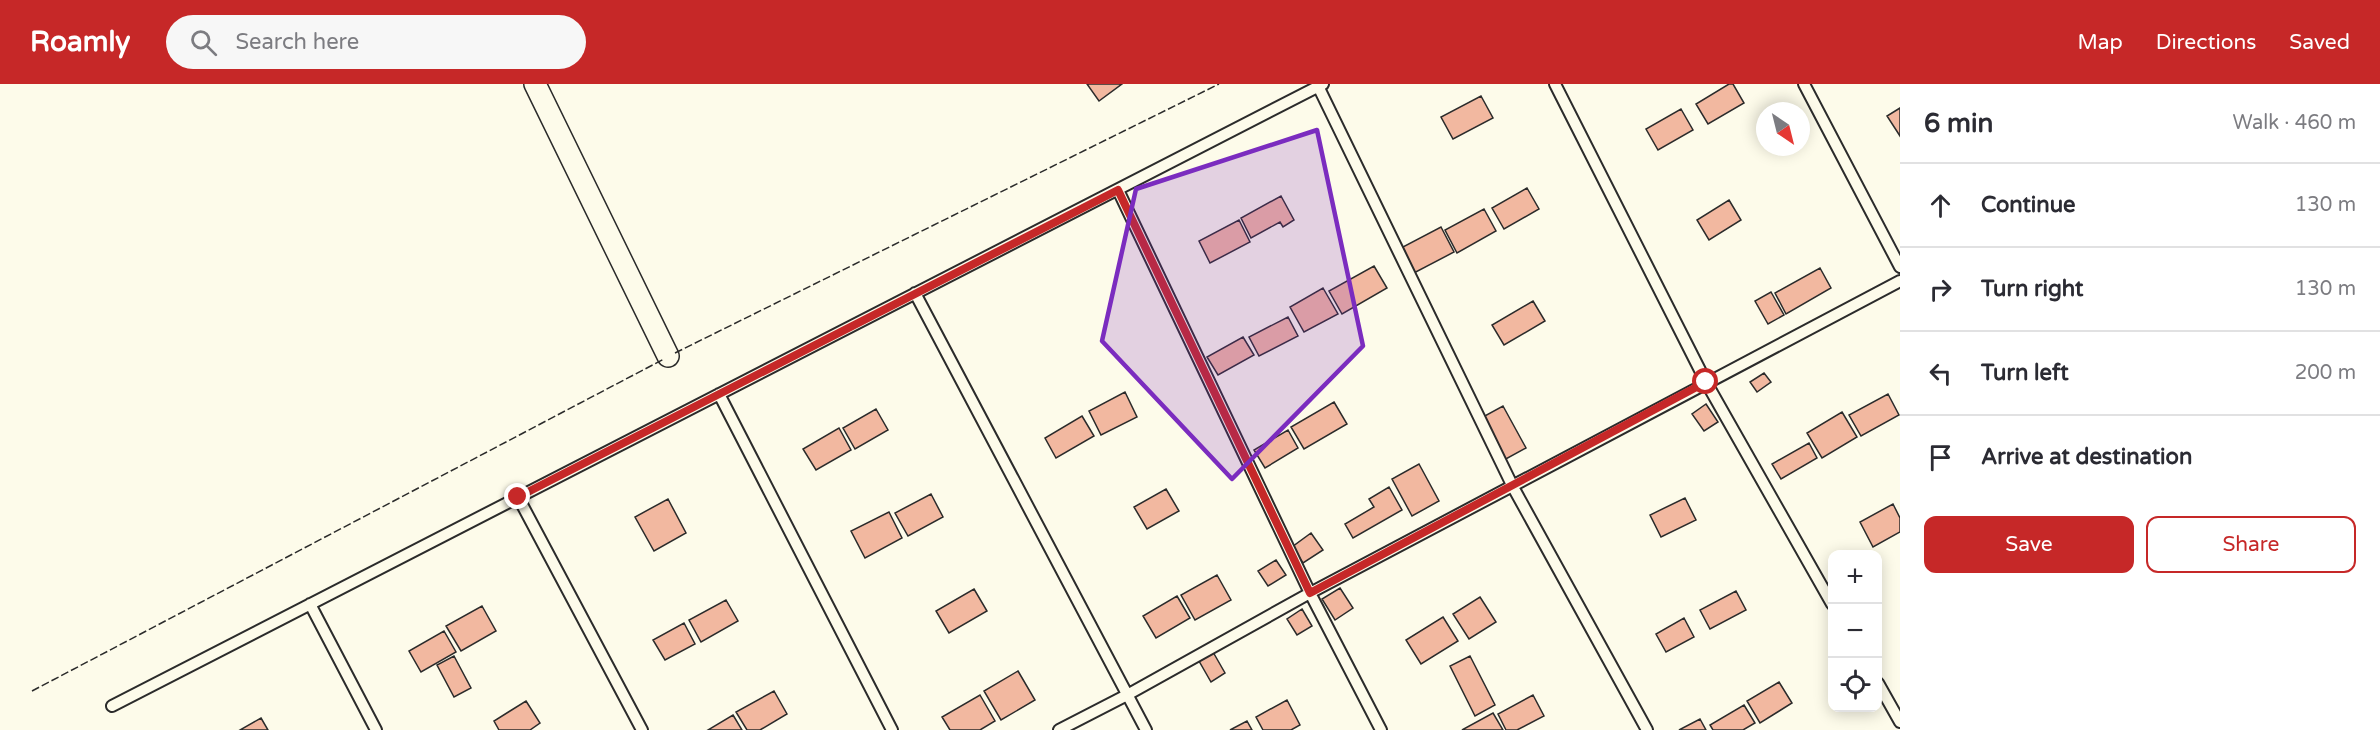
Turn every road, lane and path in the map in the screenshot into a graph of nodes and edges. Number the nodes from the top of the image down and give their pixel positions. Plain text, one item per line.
1 (535, 84) edge
2 (1555, 84) edge
3 (1804, 84) edge
4 (1321, 85) edge
5 (1118, 190) junction
6 (1900, 267) edge
7 (1900, 281) edge
8 (915, 293) junction
9 (668, 356) dead end
10 (1706, 382) junction
11 (719, 394) junction
12 (1513, 487) junction
13 (518, 497) junction
14 (1310, 593) junction
15 (1828, 595) edge
16 (310, 604) junction
17 (1882, 689) edge
18 (1127, 695) junction
19 (112, 706) dead end
20 (1900, 722) edge
21 (376, 730) edge
22 (642, 730) edge
23 (892, 730) edge
24 (1059, 730) edge
25 (1146, 730) edge
26 (1382, 730) edge
27 (1647, 730) edge

1 - 9 street
2 - 10 lane
3 - 6 lane
4 - 5 lane
4 - 12 lane
5 - 8 lane
5 - 14 lane
7 - 10 lane
8 - 11 lane
8 - 18 lane
10 - 12 lane
10 - 15 lane
11 - 13 lane
11 - 23 lane
12 - 14 lane
12 - 27 lane
13 - 16 lane
13 - 22 lane
14 - 18 lane
14 - 26 lane
16 - 19 lane
16 - 21 lane
17 - 20 lane
18 - 24 lane
18 - 25 lane

